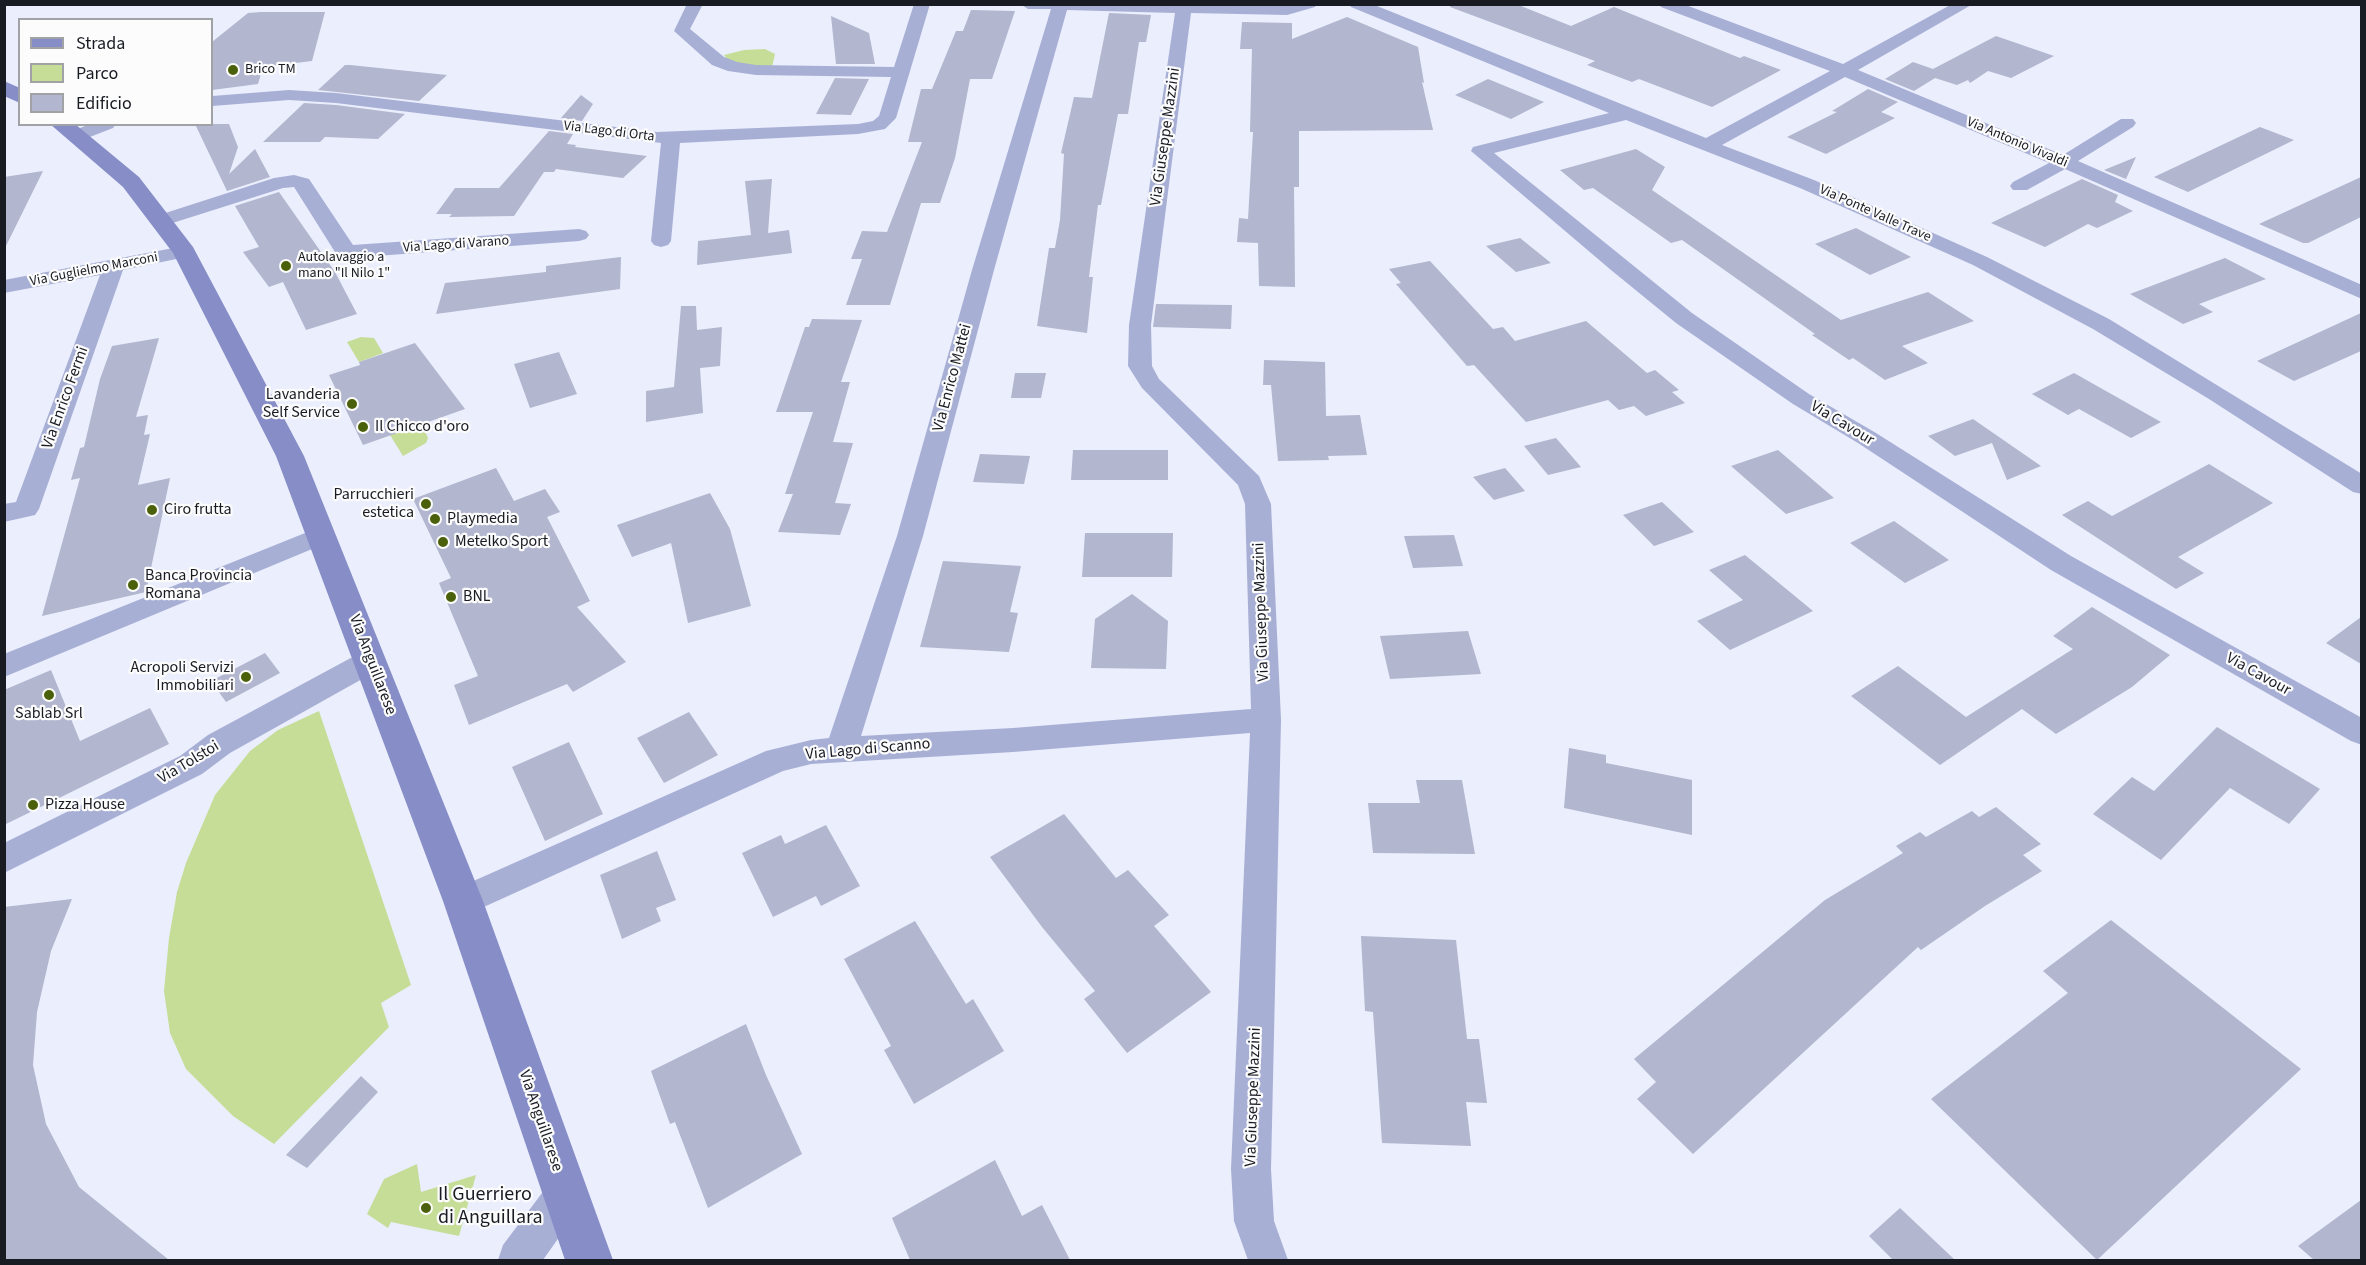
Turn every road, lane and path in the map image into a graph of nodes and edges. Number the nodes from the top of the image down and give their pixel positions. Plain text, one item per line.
1 (695, 4) edge
2 (922, 4) edge
3 (1028, 4) edge
4 (1667, 4) edge
5 (1965, 4) edge
6 (1060, 6) edge
7 (1304, 6) edge
8 (1371, 6) edge
9 (1184, 9) junction
10 (1846, 71) junction
11 (902, 72) junction
12 (4, 87) edge
13 (18, 96) edge
14 (213, 101) edge
15 (1627, 114) junction
16 (2127, 123) dead end
17 (81, 128) edge
18 (671, 139) junction
19 (1708, 145) junction
20 (2064, 162) junction
21 (2020, 186) dead end
22 (160, 221) junction
23 (579, 235) dead end
24 (661, 241) dead end
25 (184, 252) junction
26 (114, 266) junction
27 (4, 287) edge
28 (2361, 293) edge
29 (2361, 486) edge
30 (4, 513) edge
31 (320, 536) junction
32 (370, 661) junction
33 (4, 666) edge
34 (1266, 720) junction
35 (2361, 733) edge
36 (841, 749) junction
37 (4, 858) edge
38 (464, 901) junction
39 (565, 1195) junction
40 (518, 1260) edge
41 (589, 1260) edge
42 (1268, 1260) edge

1 - 11 street
2 - 11 street, Via Lago di Orta
3 - 6 street
4 - 10 street, Via Antonio Vivaldi
5 - 10 street
6 - 9 street
6 - 36 street, Via Enrico Mattei
7 - 9 street
8 - 15 street, Via Ponte Valle Trave
9 - 34 street, Via Giuseppe Mazzini
10 - 19 street
10 - 20 street, Via Antonio Vivaldi
11 - 18 street, Via Lago di Orta
12 - 13 main road
14 - 18 street, Via Lago di Orta
15 - 19 street, Via Ponte Valle Trave
15 - 35 street, Via Cavour
16 - 20 street
17 - 22 main road, Via Anguillarese
18 - 24 street
19 - 29 street, Via Ponte Valle Trave
20 - 21 street
20 - 28 street, Via Antonio Vivaldi
22 - 23 street, Via Lago di Varano
22 - 25 main road, Via Anguillarese
25 - 26 street, Via Guglielmo Marconi
25 - 31 main road, Via Anguillarese
26 - 27 street, Via Guglielmo Marconi
26 - 30 street, Via Enrico Fermi
31 - 32 main road, Via Anguillarese
31 - 33 street
32 - 37 street, Via Tolstoi
32 - 38 main road, Via Anguillarese
34 - 36 street, Via Lago di Scanno
34 - 42 street, Via Giuseppe Mazzini
36 - 38 street, Via Lago di Scanno
38 - 39 main road, Via Anguillarese
39 - 40 street
39 - 41 main road, Via Anguillarese

